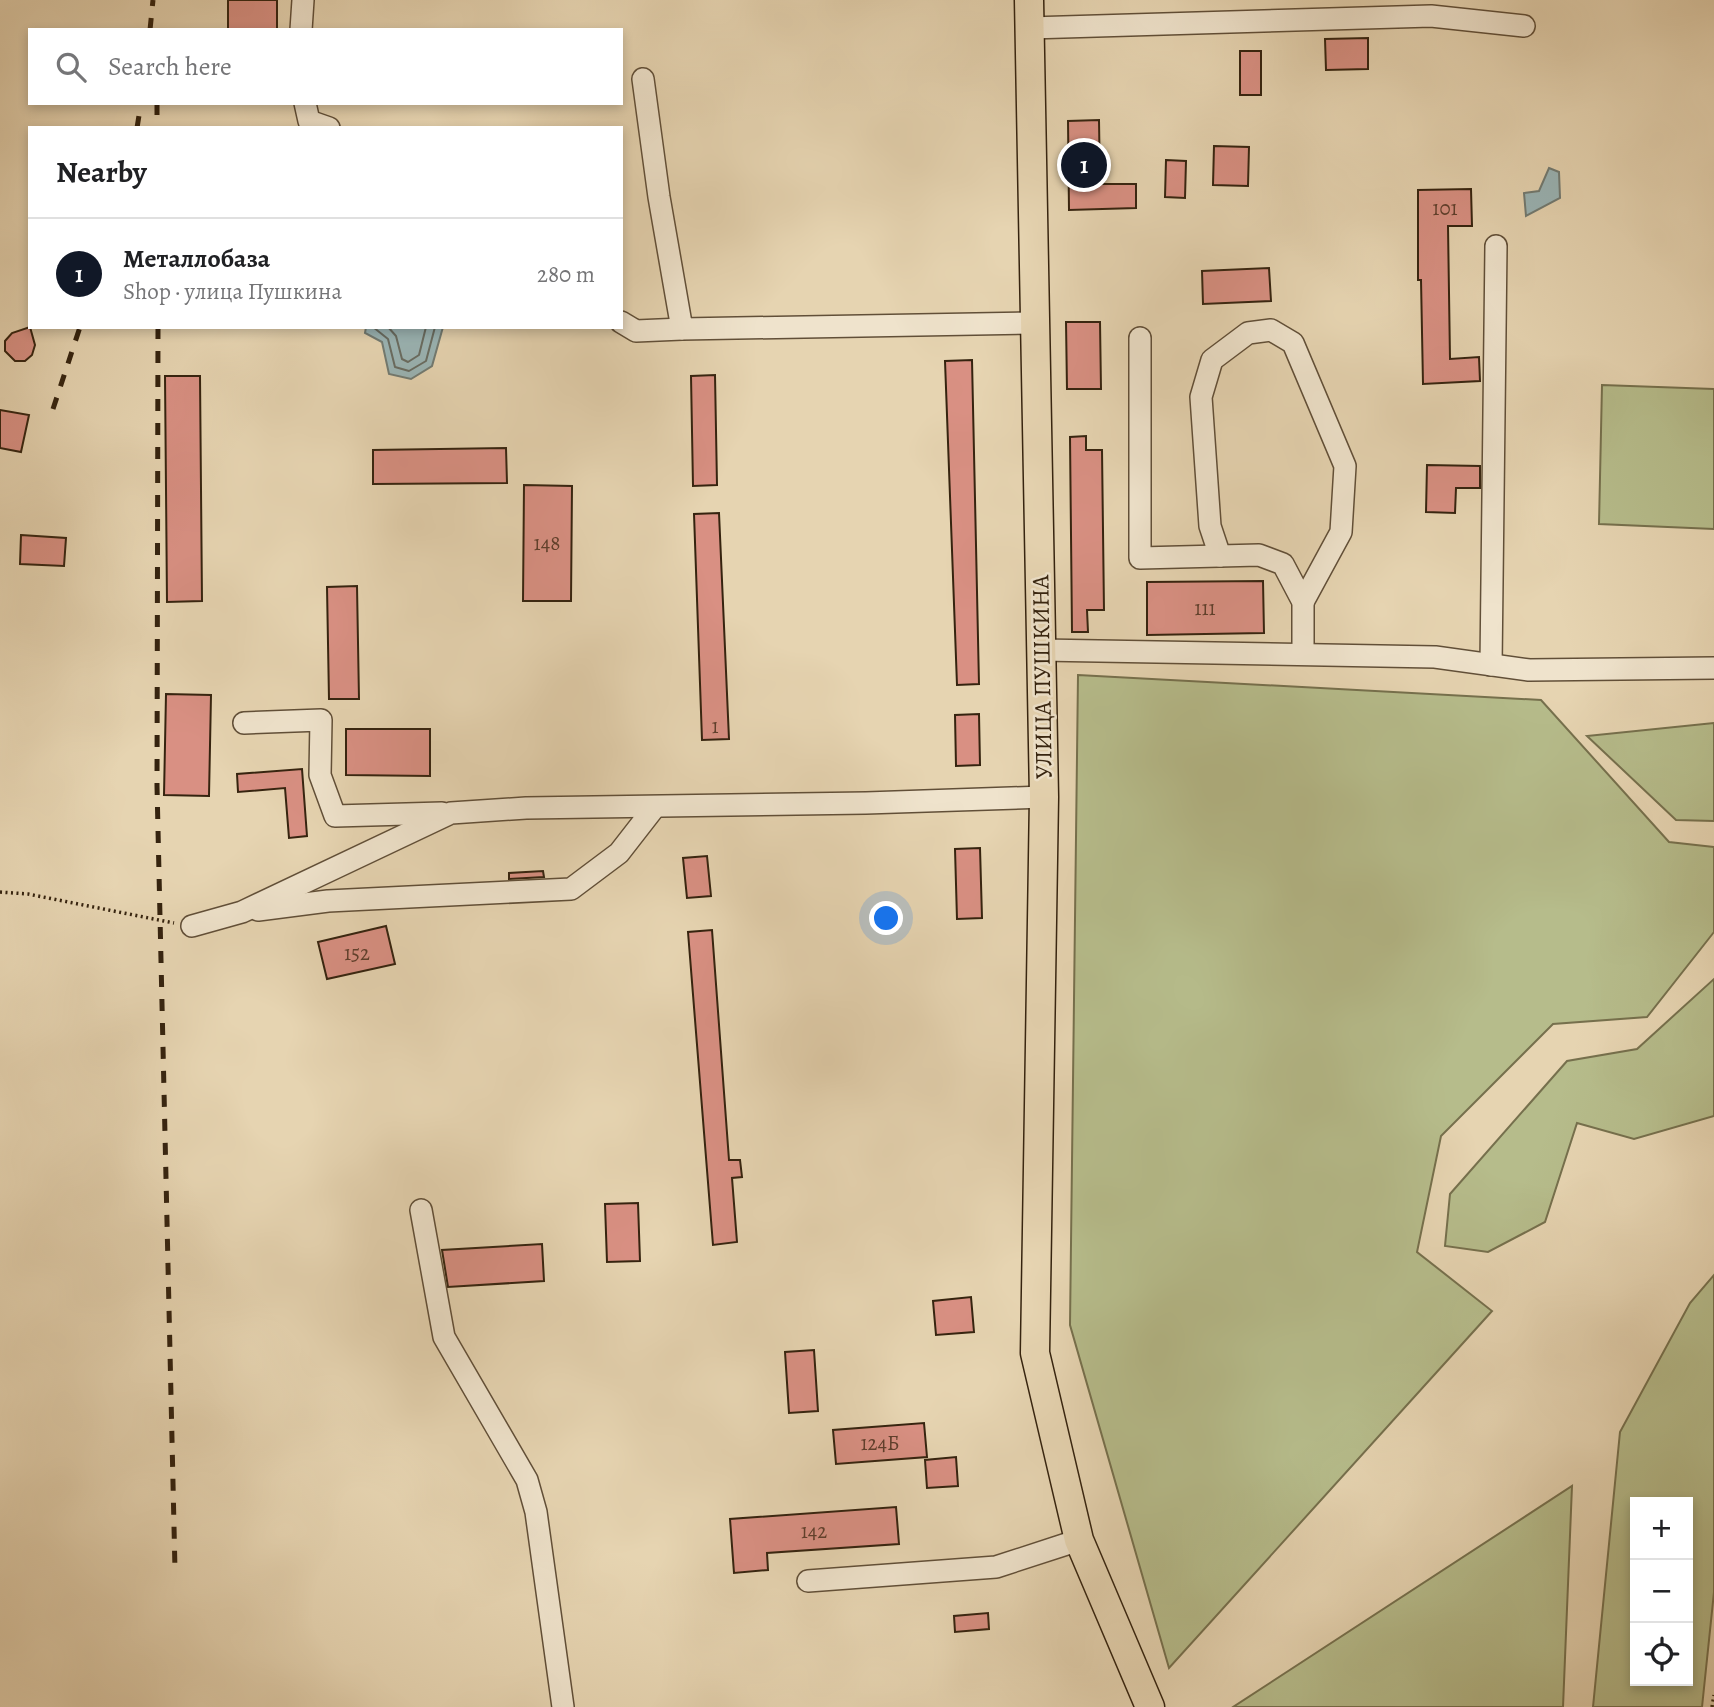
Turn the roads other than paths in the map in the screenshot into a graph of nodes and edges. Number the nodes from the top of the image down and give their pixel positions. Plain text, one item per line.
1 (303, 0) edge
2 (1029, 0) edge
3 (1524, 26) dead end
4 (301, 28) edge
5 (1030, 29) junction
6 (643, 79) dead end
7 (305, 105) edge
8 (323, 126) edge
9 (1496, 246) dead end
10 (623, 323) edge
11 (1035, 323) junction
12 (682, 328) junction
13 (1140, 338) dead end
14 (1220, 556) junction
15 (1303, 601) junction
16 (1041, 650) junction
17 (1303, 653) junction
18 (1491, 664) junction
19 (1714, 668) edge
20 (244, 723) dead end
21 (1044, 797) junction
22 (654, 808) junction
23 (451, 813) junction
24 (242, 912) junction
25 (192, 926) road end
26 (421, 1210) dead end
27 (1079, 1541) junction
28 (808, 1581) dead end
29 (563, 1707) edge
30 (1150, 1707) edge

1 - 4 lane
2 - 5 main road, УЛИЦА ПУШКИНА
3 - 5 lane
5 - 11 main road, УЛИЦА ПУШКИНА
6 - 12 lane
7 - 8 lane
9 - 18 lane
10 - 12 lane
11 - 12 lane
11 - 16 main road, УЛИЦА ПУШКИНА
13 - 14 lane
14 - 15 lane
14 - 15 lane
15 - 17 lane
16 - 17 lane
16 - 21 main road, УЛИЦА ПУШКИНА
17 - 18 lane
18 - 19 lane
20 - 23 lane
21 - 22 lane
21 - 27 main road, УЛИЦА ПУШКИНА
22 - 23 lane
22 - 24 lane
23 - 24 lane
24 - 25 lane
26 - 29 lane
27 - 28 lane
27 - 30 main road, УЛИЦА ПУШКИНА

